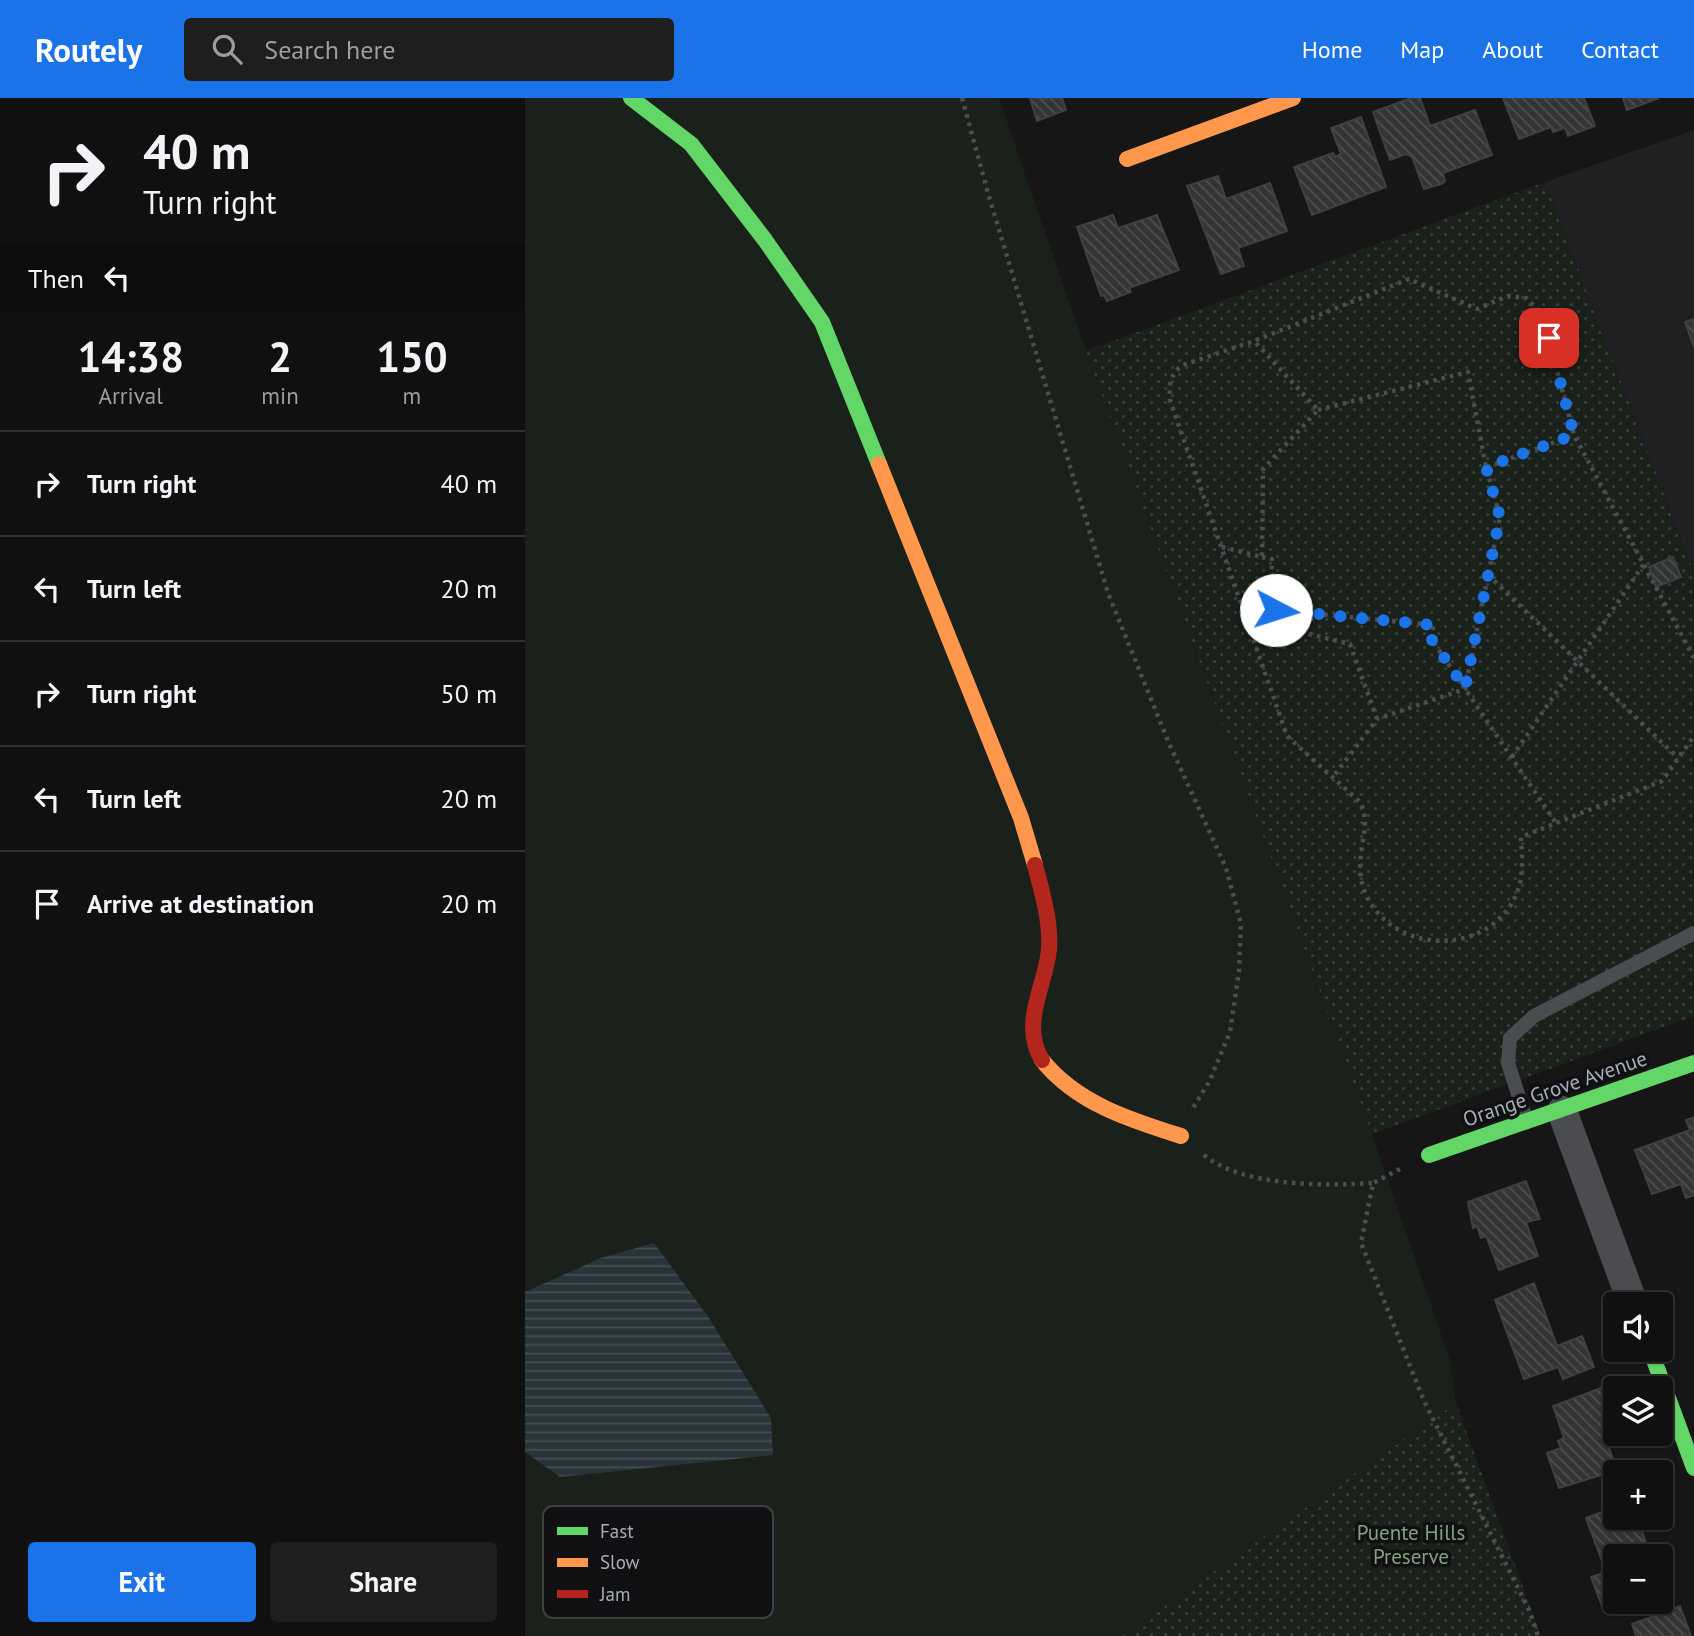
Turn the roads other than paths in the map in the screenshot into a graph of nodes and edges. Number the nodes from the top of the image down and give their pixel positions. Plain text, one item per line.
1 (631, 98) edge
2 (1293, 98) edge
3 (1127, 159) dead end
4 (1694, 933) edge
5 (1694, 1063) edge
6 (1562, 1111) junction
7 (1527, 1122) junction
8 (1181, 1136) road end
9 (1429, 1154) road end
10 (1629, 1292) edge
11 (1655, 1362) edge
12 (1693, 1464) edge

1 - 8 street
2 - 3 street
4 - 7 lane
5 - 6 street, Orange Grove Avenue
6 - 7 street, Orange Grove Avenue
6 - 10 street
7 - 9 street, Orange Grove Avenue
11 - 12 street

